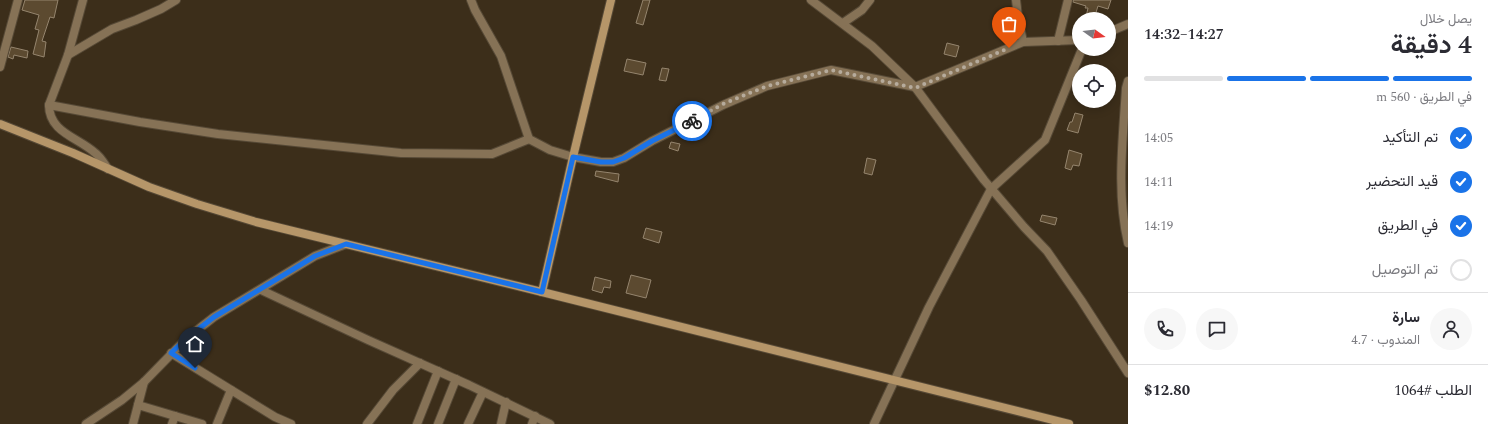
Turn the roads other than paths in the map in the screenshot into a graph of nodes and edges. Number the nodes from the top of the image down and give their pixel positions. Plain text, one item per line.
1 (18, 0) edge
2 (83, 0) edge
3 (176, 0) edge
4 (471, 0) edge
5 (611, 0) edge
6 (811, 0) edge
7 (870, 0) edge
8 (1016, 0) edge
9 (1068, 0) edge
10 (843, 24) junction
11 (1128, 24) edge
12 (1116, 29) edge
13 (1072, 40) edge
14 (1058, 41) junction
15 (1023, 42) junction
16 (68, 55) junction
17 (1079, 56) edge
18 (0, 67) edge
19 (1128, 81) edge
20 (915, 88) junction
21 (50, 105) junction
22 (0, 124) edge
23 (529, 139) junction
24 (573, 157) junction
25 (108, 169) junction
26 (992, 189) junction
27 (1128, 243) edge
28 (346, 244) junction
29 (261, 290) junction
30 (542, 292) junction
31 (171, 353) junction
32 (420, 363) junction
33 (438, 371) junction
34 (1128, 373) edge
35 (456, 379) junction
36 (895, 380) junction
37 (144, 382) junction
38 (231, 390) junction
39 (483, 392) junction
40 (506, 402) junction
41 (138, 405) junction
42 (174, 420) edge
43 (273, 420) edge
44 (534, 420) edge
45 (86, 424) edge
46 (133, 424) edge
47 (202, 424) edge
48 (217, 424) edge
49 (291, 424) edge
50 (367, 424) edge
51 (417, 424) edge
52 (438, 424) edge
53 (468, 424) edge
54 (501, 424) edge
55 (550, 424) edge
56 (874, 424) edge
57 (1069, 424) edge

1 - 18 street
2 - 16 street
3 - 16 street
4 - 23 street
5 - 24 main road
6 - 10 street
7 - 10 street
8 - 15 street
9 - 14 street
10 - 20 street
11 - 12 street
13 - 14 street
14 - 15 street
15 - 20 street
16 - 21 street
17 - 26 street
19 - 27 street
20 - 24 street
20 - 26 street
21 - 23 street
21 - 25 street
22 - 25 main road
23 - 24 street
24 - 30 main road
25 - 28 main road
26 - 34 street
26 - 36 street
28 - 29 street
28 - 30 main road
29 - 31 street
29 - 32 street
30 - 36 main road
31 - 37 street
31 - 38 street
32 - 33 street
32 - 50 street
33 - 35 street
33 - 51 street
35 - 39 street
35 - 52 street
36 - 56 street
36 - 57 main road
37 - 41 street
37 - 45 street
38 - 43 street
38 - 48 street
39 - 40 street
39 - 53 street
40 - 44 street
40 - 54 street
41 - 42 street
41 - 46 street
42 - 47 street
43 - 49 street
44 - 55 street

